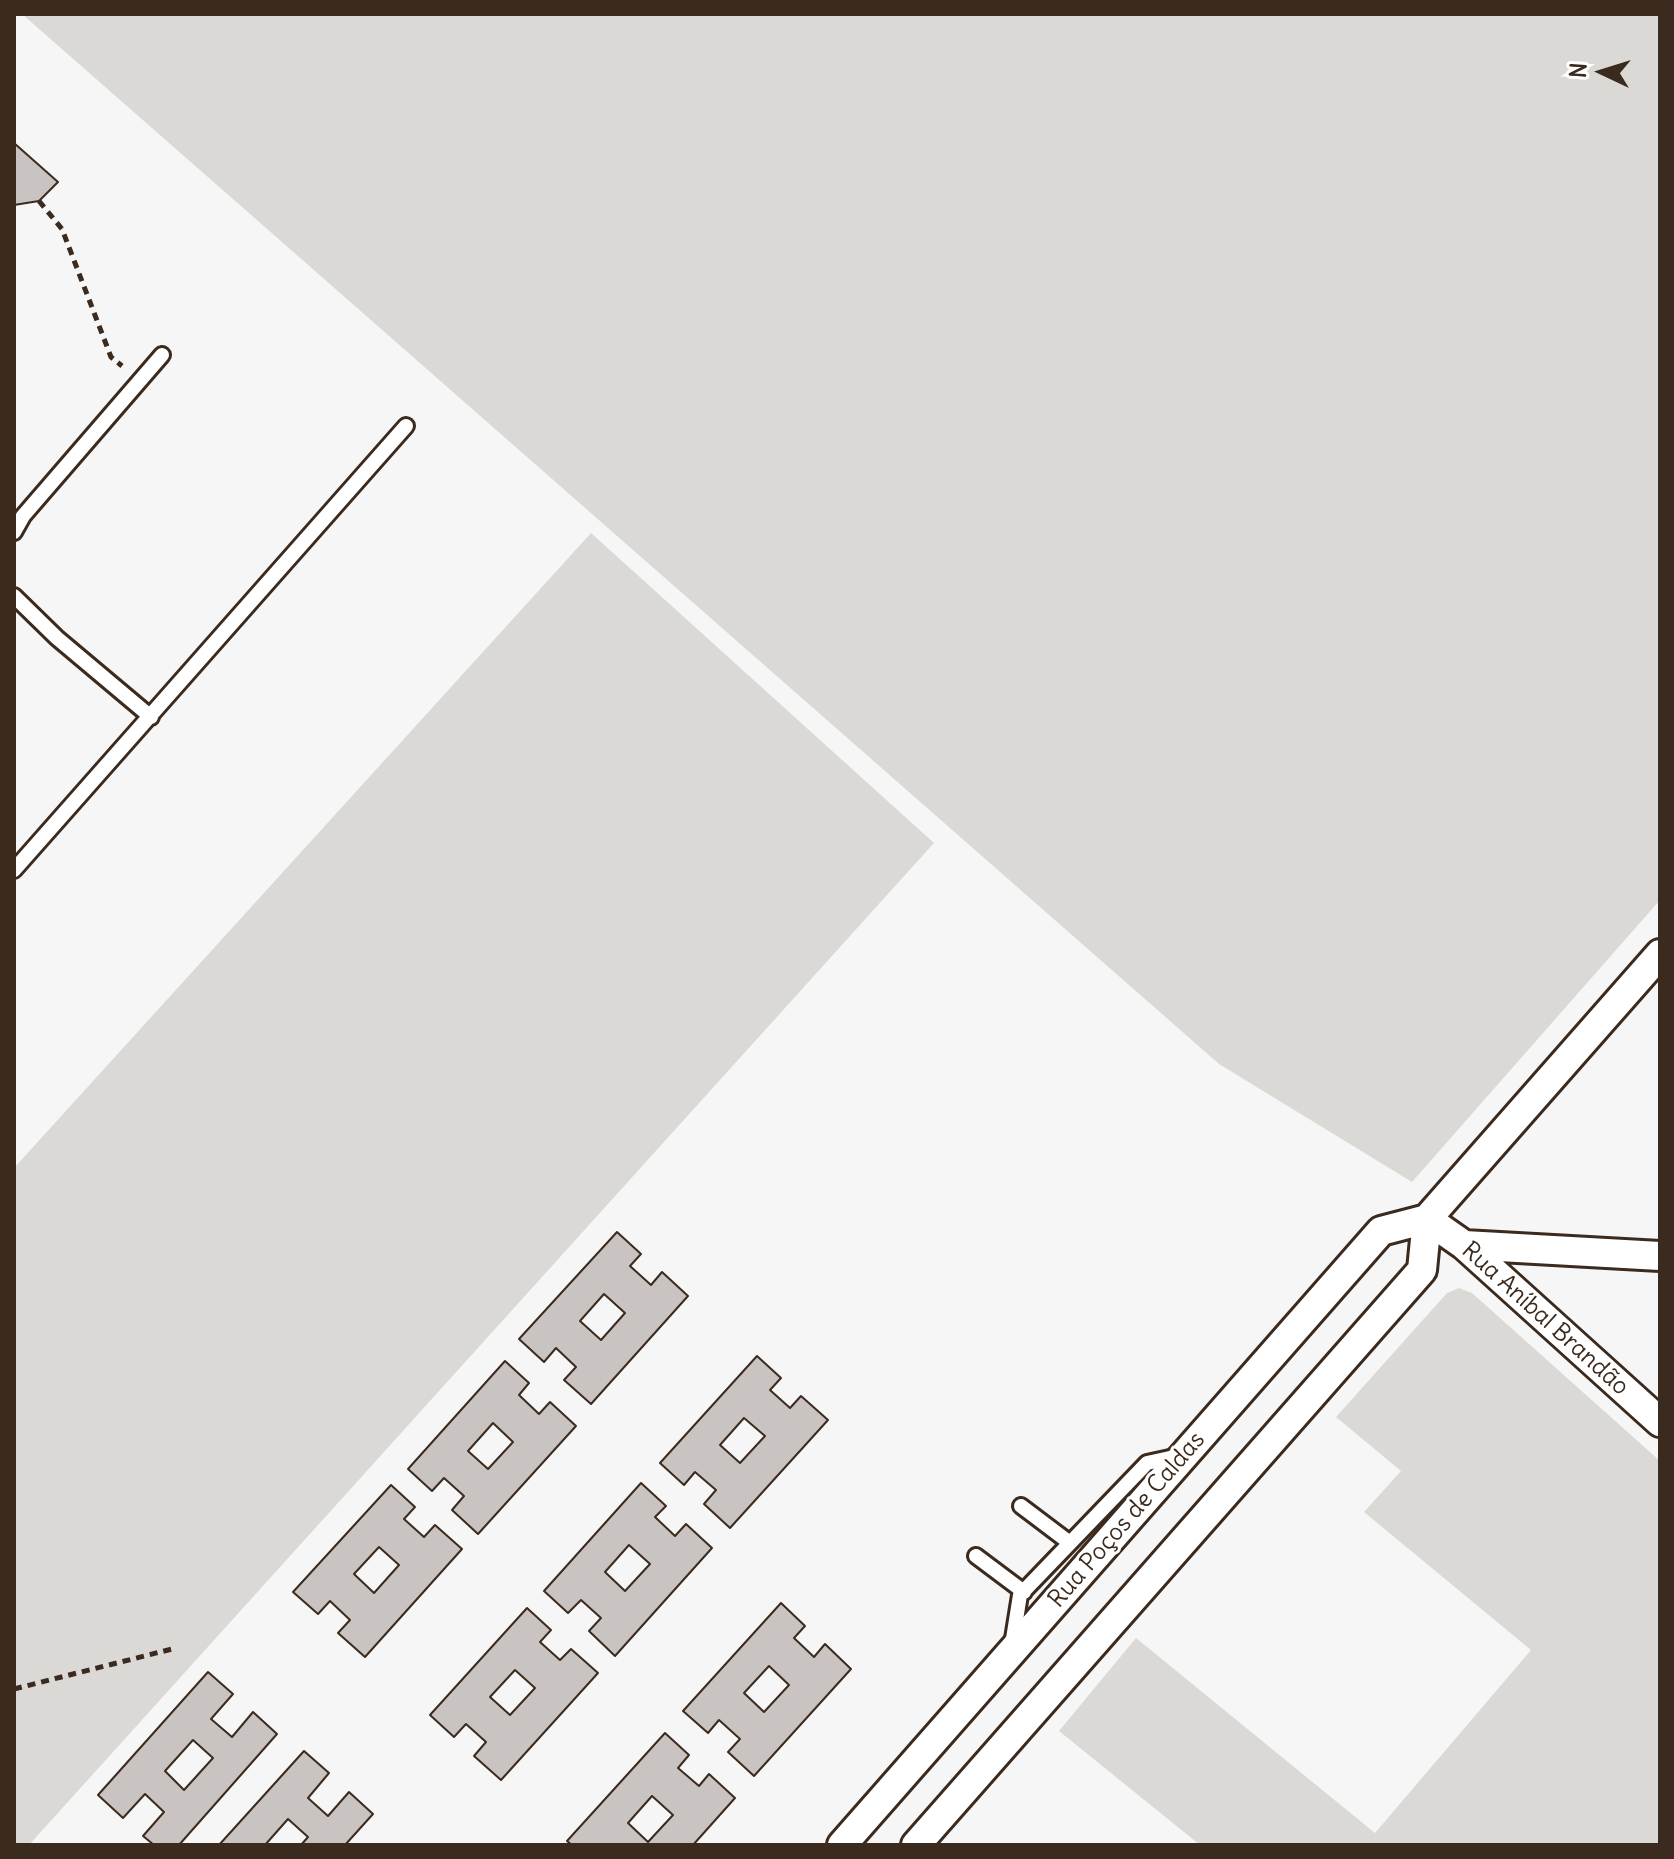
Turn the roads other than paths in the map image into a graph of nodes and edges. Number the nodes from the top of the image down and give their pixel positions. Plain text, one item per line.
1 (162, 355) dead end
2 (406, 426) dead end
3 (14, 532) edge
4 (14, 596) edge
5 (151, 717) junction
6 (14, 870) edge
7 (1660, 954) edge
8 (1427, 1219) junction
9 (1464, 1245) junction
10 (1660, 1256) edge
11 (1660, 1422) edge
12 (1184, 1456) junction
13 (1021, 1506) dead end
14 (1070, 1543) junction
15 (976, 1556) dead end
16 (1024, 1592) junction
17 (1011, 1652) junction
18 (842, 1845) edge
19 (916, 1845) edge

1 - 3 lane
2 - 5 lane
4 - 5 lane
5 - 6 lane
7 - 8 street
8 - 9 street, Rua Aníbal Brandão
8 - 12 street, Rua Poços de Caldas
8 - 19 street
9 - 10 street
9 - 11 street, Rua Aníbal Brandão
12 - 14 lane
12 - 17 street, Rua Poços de Caldas
13 - 14 lane
14 - 16 lane
15 - 16 lane
16 - 17 lane
17 - 18 street, Rua Poços de Caldas

